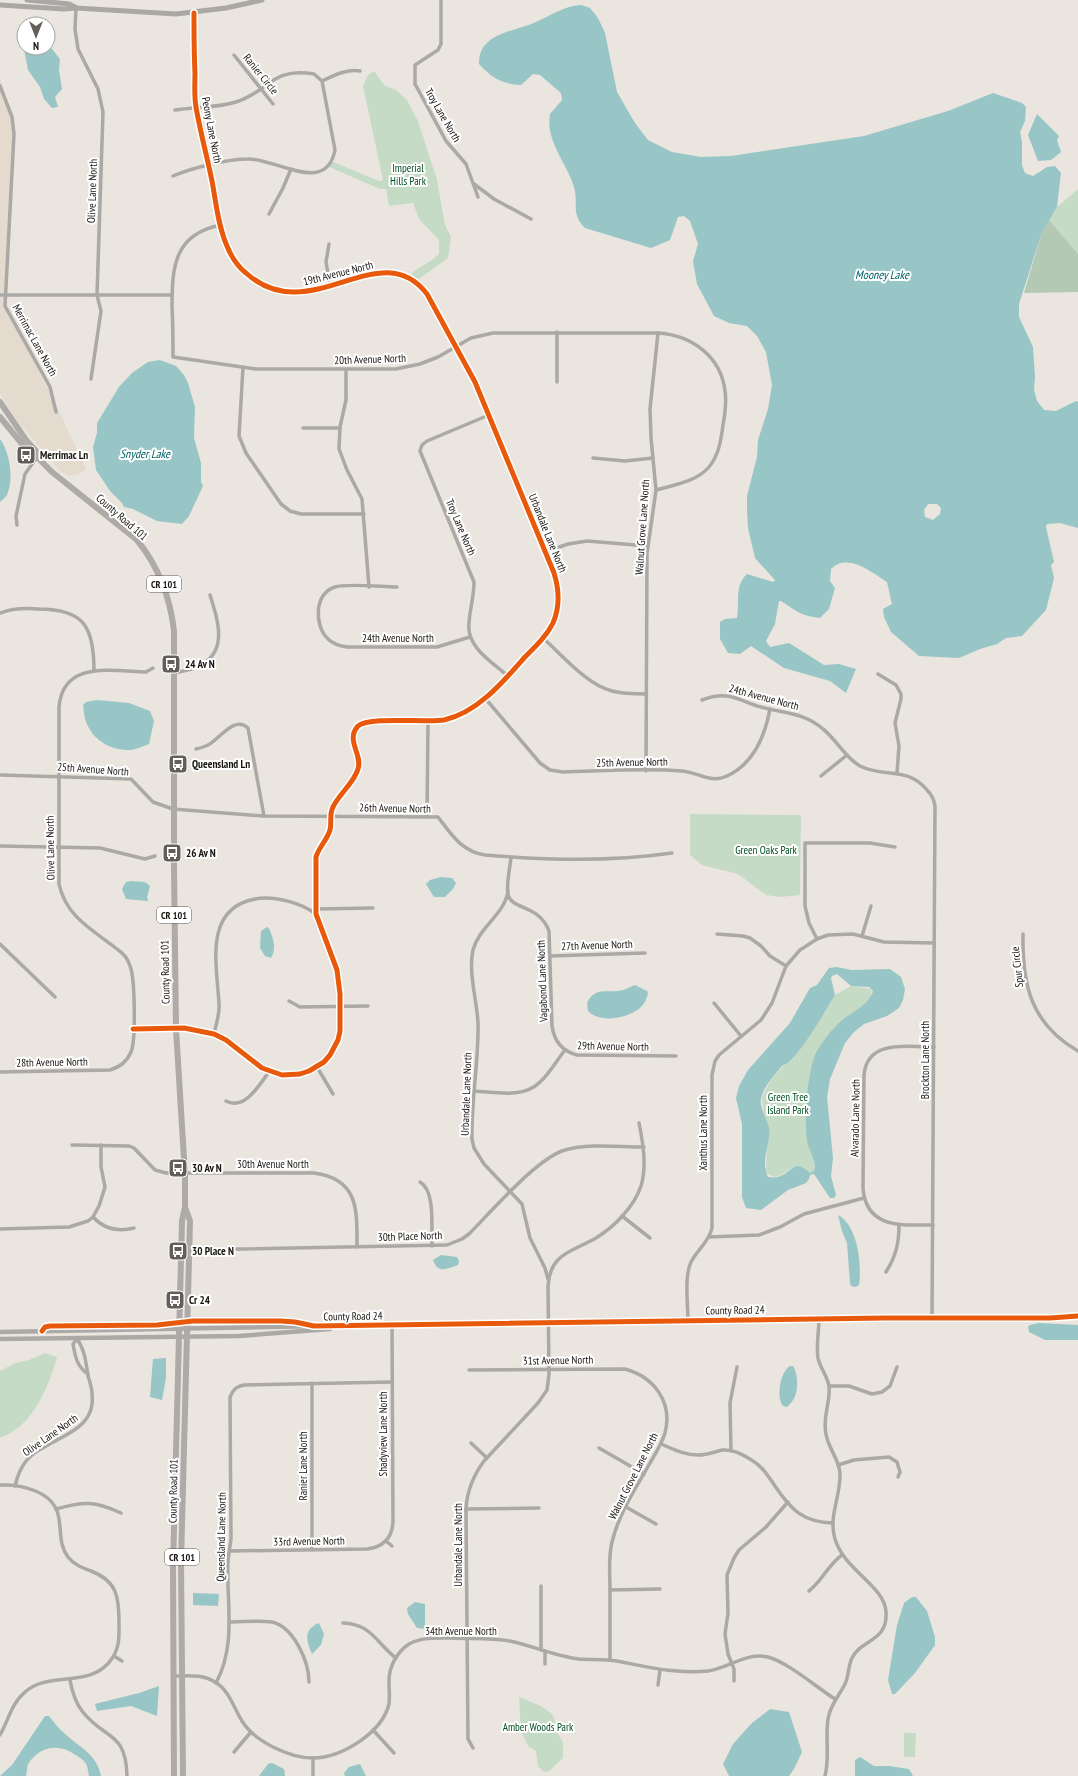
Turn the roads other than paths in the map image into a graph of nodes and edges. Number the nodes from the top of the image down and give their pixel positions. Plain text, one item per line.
1 (27, 0) edge
2 (262, 0) edge
3 (441, 0) edge
4 (45, 1) edge
5 (0, 5) edge
6 (44, 8) junction
7 (76, 8) junction
8 (194, 13) junction
9 (234, 55) dead end
10 (360, 71) dead end
11 (322, 81) junction
12 (0, 86) edge
13 (260, 88) junction
14 (274, 104) dead end
15 (196, 107) junction
16 (175, 110) dead end
17 (209, 166) junction
18 (291, 169) junction
19 (173, 176) dead end
20 (473, 184) junction
21 (478, 197) dead end
22 (269, 214) dead end
23 (531, 220) dead end
24 (221, 225) junction
25 (329, 244) dead end
26 (330, 286) junction
27 (172, 294) junction
28 (2, 295) edge
29 (97, 295) junction
30 (557, 332) junction
31 (658, 333) junction
32 (456, 347) junction
33 (243, 367) junction
34 (346, 370) junction
35 (91, 379) dead end
36 (557, 382) dead end
37 (0, 402) edge
38 (56, 412) dead end
39 (488, 415) junction
40 (0, 417) edge
41 (303, 428) dead end
42 (340, 428) junction
43 (37, 457) junction
44 (593, 458) dead end
45 (653, 458) junction
46 (656, 490) junction
47 (364, 514) junction
48 (17, 525) dead end
49 (648, 546) junction
50 (545, 552) junction
51 (369, 587) junction
52 (397, 587) dead end
53 (210, 595) dead end
54 (0, 613) edge
55 (470, 637) junction
56 (543, 638) junction
57 (153, 668) dead end
58 (94, 671) junction
59 (174, 673) junction
60 (878, 674) dead end
61 (508, 676) junction
62 (646, 694) junction
63 (485, 698) junction
64 (702, 700) dead end
65 (770, 709) junction
66 (428, 722) junction
67 (196, 750) dead end
68 (847, 756) junction
69 (646, 771) junction
70 (897, 773) junction
71 (0, 775) edge
72 (58, 775) junction
73 (821, 776) dead end
74 (935, 802) joint
75 (173, 810) junction
76 (264, 816) junction
77 (330, 816) junction
78 (427, 817) junction
79 (0, 846) edge
80 (59, 847) junction
81 (895, 847) dead end
82 (672, 853) dead end
83 (155, 856) dead end
84 (510, 857) junction
85 (508, 890) junction
86 (871, 906) dead end
87 (373, 908) dead end
88 (316, 909) junction
89 (316, 914) junction
90 (717, 934) dead end
91 (1024, 934) dead end
92 (862, 936) junction
93 (817, 939) junction
94 (934, 943) junction
95 (0, 944) edge
96 (645, 953) dead end
97 (550, 956) junction
98 (786, 966) junction
99 (54, 997) dead end
100 (289, 1001) dead end
101 (714, 1003) dead end
102 (340, 1006) junction
103 (368, 1006) dead end
104 (133, 1029) junction
105 (176, 1029) junction
106 (214, 1034) junction
107 (741, 1036) junction
108 (934, 1047) junction
109 (565, 1050) junction
110 (1078, 1051) edge
111 (676, 1056) dead end
112 (317, 1067) junction
113 (104, 1070) joint
114 (0, 1072) edge
115 (269, 1072) junction
116 (474, 1091) junction
117 (334, 1094) dead end
118 (226, 1101) dead end
119 (639, 1123) dead end
120 (72, 1145) dead end
121 (100, 1145) junction
122 (644, 1147) junction
123 (185, 1174) junction
124 (420, 1182) dead end
125 (511, 1192) junction
126 (864, 1198) junction
127 (185, 1208) junction
128 (622, 1216) junction
129 (93, 1217) junction
130 (933, 1224) junction
131 (899, 1225) junction
132 (134, 1228) dead end
133 (0, 1229) edge
134 (709, 1237) junction
135 (650, 1238) dead end
136 (432, 1246) junction
137 (357, 1247) junction
138 (190, 1250) junction
139 (886, 1272) dead end
140 (548, 1286) junction
141 (1078, 1316) edge
142 (819, 1318) junction
143 (932, 1318) junction
144 (688, 1321) junction
145 (549, 1322) junction
146 (392, 1325) junction
147 (187, 1328) junction
148 (178, 1329) junction
149 (77, 1330) junction
150 (0, 1332) edge
151 (178, 1337) junction
152 (187, 1337) junction
153 (0, 1339) edge
154 (77, 1339) junction
155 (737, 1367) dead end
156 (897, 1367) dead end
157 (549, 1369) junction
158 (469, 1370) dead end
159 (88, 1374) junction
160 (646, 1378) joint
161 (392, 1382) junction
162 (312, 1383) junction
163 (829, 1386) junction
164 (471, 1443) dead end
165 (661, 1444) junction
166 (599, 1448) dead end
167 (731, 1450) junction
168 (487, 1458) junction
169 (838, 1464) junction
170 (644, 1474) junction
171 (898, 1477) dead end
172 (0, 1485) edge
173 (15, 1486) junction
174 (788, 1502) junction
175 (626, 1507) junction
176 (539, 1508) dead end
177 (56, 1509) junction
178 (466, 1509) junction
179 (121, 1513) dead end
180 (833, 1523) junction
181 (656, 1524) dead end
182 (386, 1541) junction
183 (392, 1546) dead end
184 (312, 1549) junction
185 (230, 1551) junction
186 (842, 1555) junction
187 (541, 1586) dead end
188 (660, 1589) dead end
189 (610, 1590) junction
190 (808, 1592) dead end
191 (229, 1622) junction
192 (343, 1623) dead end
193 (467, 1639) junction
194 (543, 1650) junction
195 (114, 1656) junction
196 (396, 1658) junction
197 (610, 1660) junction
198 (122, 1661) dead end
199 (732, 1663) junction
200 (545, 1664) dead end
201 (660, 1670) junction
202 (173, 1676) junction
203 (182, 1676) junction
204 (70, 1680) junction
205 (734, 1681) dead end
206 (309, 1682) dead end
207 (216, 1683) junction
208 (658, 1685) dead end
209 (835, 1699) junction
210 (373, 1730) junction
211 (251, 1732) junction
212 (0, 1734) edge
213 (122, 1736) dead end
214 (117, 1740) junction
215 (473, 1748) dead end
216 (234, 1752) dead end
217 (394, 1753) dead end
218 (313, 1758) junction
219 (127, 1776) edge
220 (174, 1776) edge
221 (183, 1776) edge
222 (313, 1776) edge
223 (825, 1776) edge

1 - 4 main road
2 - 8 main road
3 - 20 street, Troy Lane North
4 - 6 street
4 - 7 main road
5 - 6 main road
6 - 7 main road
7 - 8 main road
7 - 29 street, Olive Lane North
8 - 15 street, Peony Lane North
9 - 13 street, Ranier Circle
10 - 11 street
11 - 13 street
11 - 18 street
12 - 28 street, Merrimac Lane North
13 - 14 street, Ranier Circle
13 - 15 street
15 - 16 street
15 - 17 street, Peony Lane North
17 - 18 street
17 - 19 street
17 - 24 street, Peony Lane North
18 - 22 street
20 - 21 street, Troy Lane North
20 - 23 street
24 - 26 street, 19th Avenue North
24 - 27 street
25 - 26 street
26 - 32 street, 19th Avenue North
27 - 29 street
27 - 33 street, 20th Avenue North
28 - 29 street
28 - 38 street, Merrimac Lane North
29 - 35 street, Olive Lane North
30 - 31 street, 20th Avenue North
30 - 32 street, 20th Avenue North
30 - 36 street
31 - 45 street, Walnut Grove Lane North
31 - 46 street
32 - 34 street, 20th Avenue North
32 - 39 street, Urbandale Lane North
33 - 34 street, 20th Avenue North
33 - 47 street
34 - 42 street
37 - 43 main road, County Road 101 / CR 101
39 - 50 street, Urbandale Lane North
39 - 55 street, Troy Lane North
40 - 43 main road, County Road 101 / CR 101
41 - 42 street
42 - 47 street
43 - 48 street
43 - 59 main road, County Road 101 / CR 101
44 - 45 street
45 - 46 street, Walnut Grove Lane North
46 - 49 street, Walnut Grove Lane North
47 - 51 street
49 - 50 street
49 - 62 street, Walnut Grove Lane North
50 - 56 street, Urbandale Lane North
51 - 52 street
51 - 55 street, 24th Avenue North
53 - 59 street
54 - 58 street
55 - 61 street
56 - 61 street, Urbandale Lane North
56 - 62 street
57 - 58 street
58 - 72 street, Olive Lane North
59 - 75 main road, County Road 101 / CR 101
60 - 70 street
61 - 63 street, Urbandale Lane North
62 - 69 street, Walnut Grove Lane North
63 - 66 street, Urbandale Lane North
63 - 69 street, 25th Avenue North
64 - 65 street, 24th Avenue North
65 - 68 street, 24th Avenue North
65 - 69 street, 25th Avenue North
66 - 77 street
66 - 78 street
67 - 76 street
68 - 70 street, 24th Avenue North
68 - 73 street
70 - 74 street, 24th Avenue North
71 - 72 street, 25th Avenue North
72 - 75 street, 25th Avenue North
72 - 80 street, Olive Lane North
74 - 94 street, Brockton Lane North
75 - 76 street, 26th Avenue North
75 - 105 main road, County Road 101 / CR 101
76 - 77 street, 26th Avenue North
77 - 78 street, 26th Avenue North
77 - 88 street
78 - 84 street, 26th Avenue North
79 - 80 street
80 - 83 street
80 - 104 street, Olive Lane North
81 - 93 street
82 - 84 street, 26th Avenue North
84 - 85 street
85 - 97 street, Vagabond Lane North
85 - 116 street, Urbandale Lane North
86 - 92 street
87 - 88 street
88 - 89 street
89 - 102 street
89 - 106 street
90 - 98 street
91 - 110 street, Spur Circle
92 - 93 street
92 - 94 street
93 - 98 street
94 - 108 street, Brockton Lane North
95 - 99 street
96 - 97 street, 27th Avenue North
97 - 109 street, Vagabond Lane North
98 - 107 street, Xanthus Lane North
100 - 102 street
101 - 107 street
102 - 103 street
102 - 112 street
104 - 105 street
104 - 113 street, Olive Lane North
105 - 106 street
105 - 123 main road, County Road 101 / CR 101
106 - 115 street
107 - 134 street, Xanthus Lane North
108 - 126 street, Alvarado Lane North
108 - 130 street, Brockton Lane North
109 - 111 street, 29th Avenue North
109 - 116 street, 29th Avenue North
112 - 115 street
112 - 117 street
113 - 114 street, 28th Avenue North
115 - 118 street
116 - 125 street, Urbandale Lane North
119 - 122 street
120 - 121 street, 30th Avenue North
121 - 123 street, 30th Avenue North
121 - 129 street
122 - 125 street, 30th Place North
122 - 128 street
123 - 127 main road, County Road 101 / CR 101
123 - 137 street, 30th Avenue North
124 - 136 street
125 - 136 street, 30th Place North
125 - 140 street, Urbandale Lane North
126 - 131 street
126 - 134 street
127 - 138 main road, County Road 101 / CR 101
127 - 148 main road, County Road 101 / CR 101
128 - 135 street
128 - 140 street
129 - 132 street
129 - 133 street
130 - 131 street
130 - 143 street, Brockton Lane North
131 - 139 street
134 - 144 street, Xanthus Lane North
136 - 137 street, 30th Place North
137 - 138 street, 30th Place North
138 - 147 main road, County Road 101 / CR 101
140 - 145 street
141 - 143 street, County Road 24
142 - 143 street, County Road 24
142 - 144 street, County Road 24
142 - 163 street
144 - 145 street, County Road 24
145 - 146 street, County Road 24
145 - 157 street
146 - 147 street, County Road 24
146 - 152 street, County Road 24
146 - 161 street, Shadyview Lane North
147 - 148 street, County Road 24
147 - 152 main road, County Road 101 / CR 101
148 - 149 street, County Road 24
148 - 151 main road, County Road 101 / CR 101
149 - 150 street, County Road 24
149 - 154 street
151 - 152 street, County Road 24
151 - 154 street, County Road 24
151 - 202 main road, County Road 101 / CR 101
152 - 203 main road, County Road 101 / CR 101
153 - 154 street, County Road 24
154 - 159 street, Olive Lane North
154 - 159 street, Olive Lane North
155 - 167 street
156 - 163 street
157 - 158 street, 31st Avenue North
157 - 160 street, 31st Avenue North
157 - 168 street, Urbandale Lane North
159 - 173 street, Olive Lane North
160 - 165 street, Walnut Grove Lane North
161 - 162 street
161 - 182 street, Shadyview Lane North
162 - 184 street, Ranier Lane North
162 - 185 street, Queensland Lane North
163 - 169 street
164 - 168 street
165 - 167 street
165 - 170 street, Walnut Grove Lane North
166 - 170 street
167 - 174 street
168 - 178 street, Urbandale Lane North
169 - 171 street
169 - 180 street
170 - 175 street, Walnut Grove Lane North
172 - 173 street
173 - 177 street
174 - 180 street
174 - 199 street
175 - 181 street
175 - 189 street, Walnut Grove Lane North
176 - 178 street
177 - 179 street
177 - 195 street
178 - 193 street, Urbandale Lane North
180 - 186 street
182 - 183 street
182 - 184 street, 33rd Avenue North
184 - 185 street, 33rd Avenue North
185 - 191 street, Queensland Lane North
186 - 190 street
186 - 209 street
187 - 194 street
188 - 189 street
189 - 197 street, Walnut Grove Lane North
191 - 206 street
191 - 207 street, Queensland Lane North
192 - 196 street
193 - 194 street, 34th Avenue North
193 - 196 street, 34th Avenue North
193 - 215 street, Urbandale Lane North
194 - 197 street, 34th Avenue North
194 - 200 street
195 - 198 street
195 - 204 street
196 - 210 street, 34th Avenue North
197 - 201 street, 34th Avenue North
199 - 201 street, 34th Avenue North
199 - 205 street
199 - 209 street, 34th Avenue North
201 - 208 street
202 - 203 street, 34th Avenue North
202 - 220 main road, County Road 101 / CR 101
203 - 207 street, 34th Avenue North
203 - 221 main road, County Road 101 / CR 101
204 - 212 street
204 - 214 street
207 - 211 street, 34th Avenue North
209 - 223 street
210 - 217 street
210 - 218 street, 34th Avenue North
211 - 216 street
211 - 218 street, 34th Avenue North
213 - 214 street
214 - 219 street
218 - 222 street

